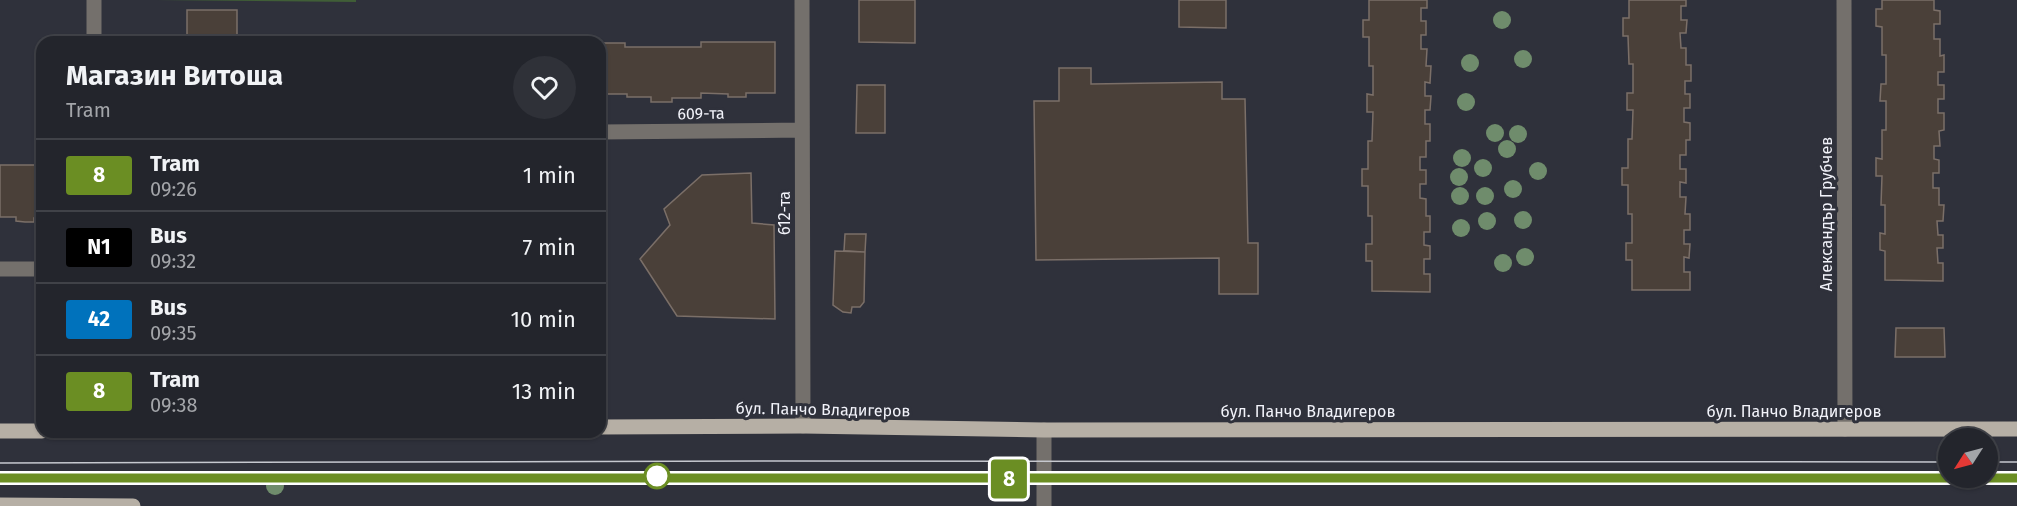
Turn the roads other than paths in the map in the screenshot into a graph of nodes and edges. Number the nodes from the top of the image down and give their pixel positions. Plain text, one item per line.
1 (94, 0) edge
2 (802, 0) edge
3 (1844, 0) edge
4 (94, 36) edge
5 (802, 130) junction
6 (606, 132) edge
7 (0, 269) edge
8 (36, 269) edge
9 (803, 426) junction
10 (606, 427) edge
11 (1845, 429) junction
12 (2017, 429) edge
13 (1044, 430) junction
14 (0, 431) edge
15 (36, 431) edge
16 (0, 505) edge
17 (133, 506) edge
18 (1044, 506) edge

1 - 4 street
2 - 5 street, 612-та
3 - 11 street, Александър Грубчев
5 - 6 street, 609-та
5 - 9 street, 612-та
7 - 8 street
9 - 10 main road, бул. Панчо Владигеров
9 - 13 main road, бул. Панчо Владигеров
11 - 12 main road, бул. Панчо Владигеров
11 - 13 main road, бул. Панчо Владигеров
13 - 18 street
14 - 15 main road
16 - 17 main road

